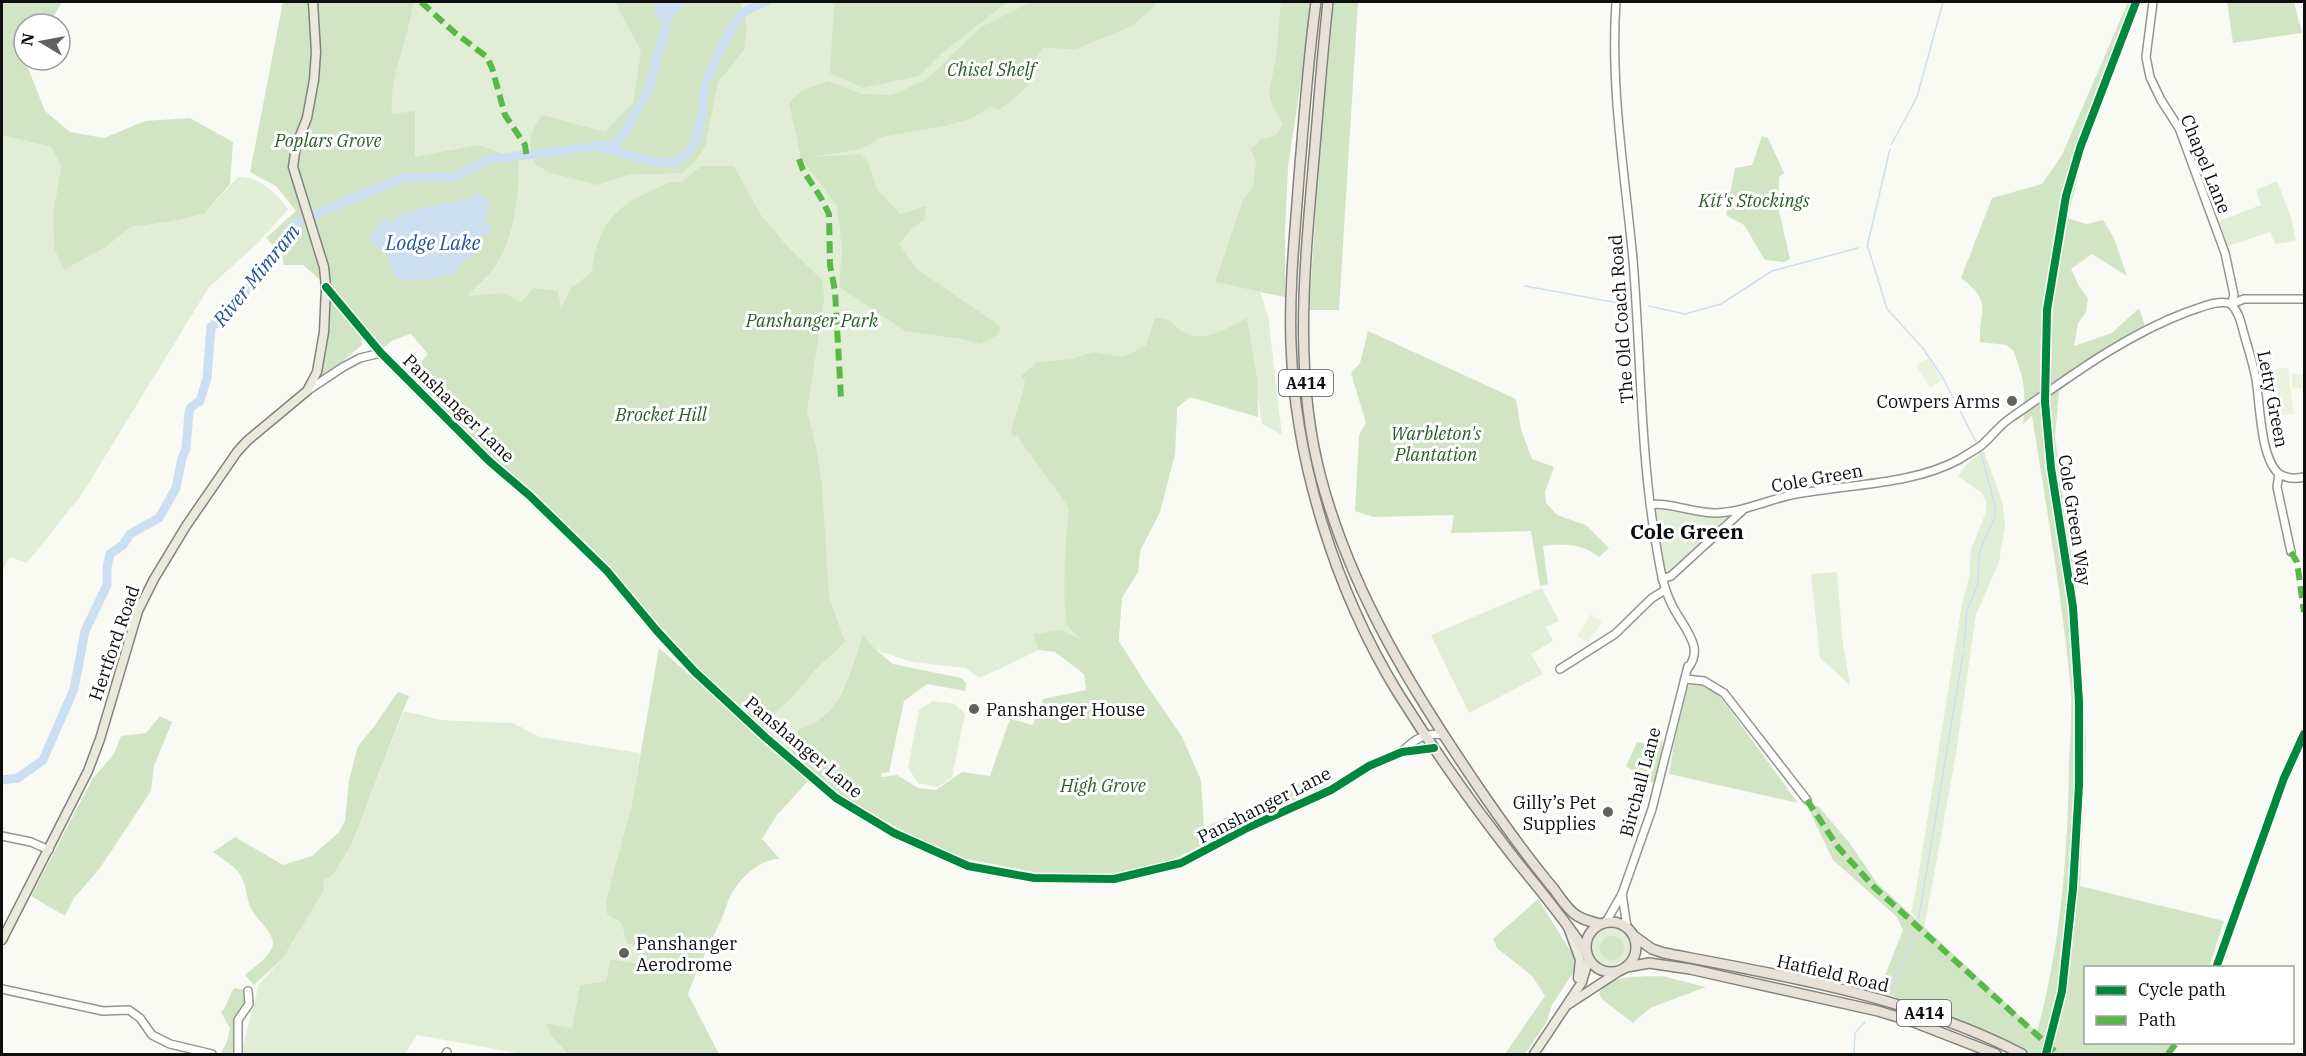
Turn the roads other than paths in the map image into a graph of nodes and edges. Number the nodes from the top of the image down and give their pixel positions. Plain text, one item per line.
1 (313, 2) edge
2 (1316, 2) edge
3 (1328, 2) edge
4 (1617, 2) edge
5 (2153, 2) edge
6 (326, 287) junction
7 (2304, 299) edge
8 (2231, 304) junction
9 (381, 353) junction
10 (307, 391) junction
11 (2279, 474) junction
12 (2304, 477) edge
13 (1650, 505) junction
14 (1743, 510) junction
15 (2292, 552) dead end
16 (1662, 579) junction
17 (1665, 590) junction
18 (1560, 669) dead end
19 (1686, 679) junction
20 (1425, 735) junction
21 (1444, 735) junction
22 (1434, 748) junction
23 (1402, 752) junction
24 (1807, 800) dead end
25 (2, 836) edge
26 (49, 850) junction
27 (1622, 894) junction
28 (1603, 923) junction
29 (1567, 924) junction
30 (1628, 927) junction
31 (1634, 936) junction
32 (2, 940) edge
33 (1588, 956) junction
34 (1622, 969) junction
35 (2, 990) edge
36 (248, 991) dead end
37 (1570, 1001) junction
38 (212, 1054) edge
39 (238, 1054) edge
40 (1534, 1054) edge
41 (1996, 1054) edge
42 (2022, 1054) edge

1 - 6 main road
2 - 20 highway, A414
3 - 21 highway, A414
4 - 13 street, The Old Coach Road
5 - 8 street, Chapel Lane
6 - 9 street, Panshanger Lane
6 - 10 main road
7 - 8 street, Cole Green
8 - 11 street, Letty Green
8 - 14 street, Cole Green
9 - 10 street
9 - 23 street, Panshanger Lane
10 - 26 main road, Hertford Road
11 - 12 street, Letty Green
11 - 15 street
13 - 14 street, Cole Green
13 - 16 street, The Old Coach Road
14 - 16 street
16 - 17 street, The Old Coach Road
17 - 18 street
17 - 19 street, The Old Coach Road
19 - 24 street
19 - 27 street, Birchall Lane
20 - 21 street
20 - 22 highway, A414
20 - 23 street, Panshanger Lane
21 - 28 highway, A414
22 - 23 street, Panshanger Lane
22 - 29 highway, A414
25 - 26 street
26 - 32 main road, Hertford Road
27 - 28 street, Birchall Lane
27 - 30 street, Birchall Lane
28 - 30 highway
28 - 33 highway
29 - 33 highway, A414
29 - 37 main road
30 - 31 highway
31 - 34 highway
31 - 42 highway, Hatfield Road / A414
33 - 34 highway
33 - 37 main road
34 - 37 main road
34 - 41 highway, Hatfield Road / A414
35 - 38 street
36 - 39 street
37 - 40 main road

